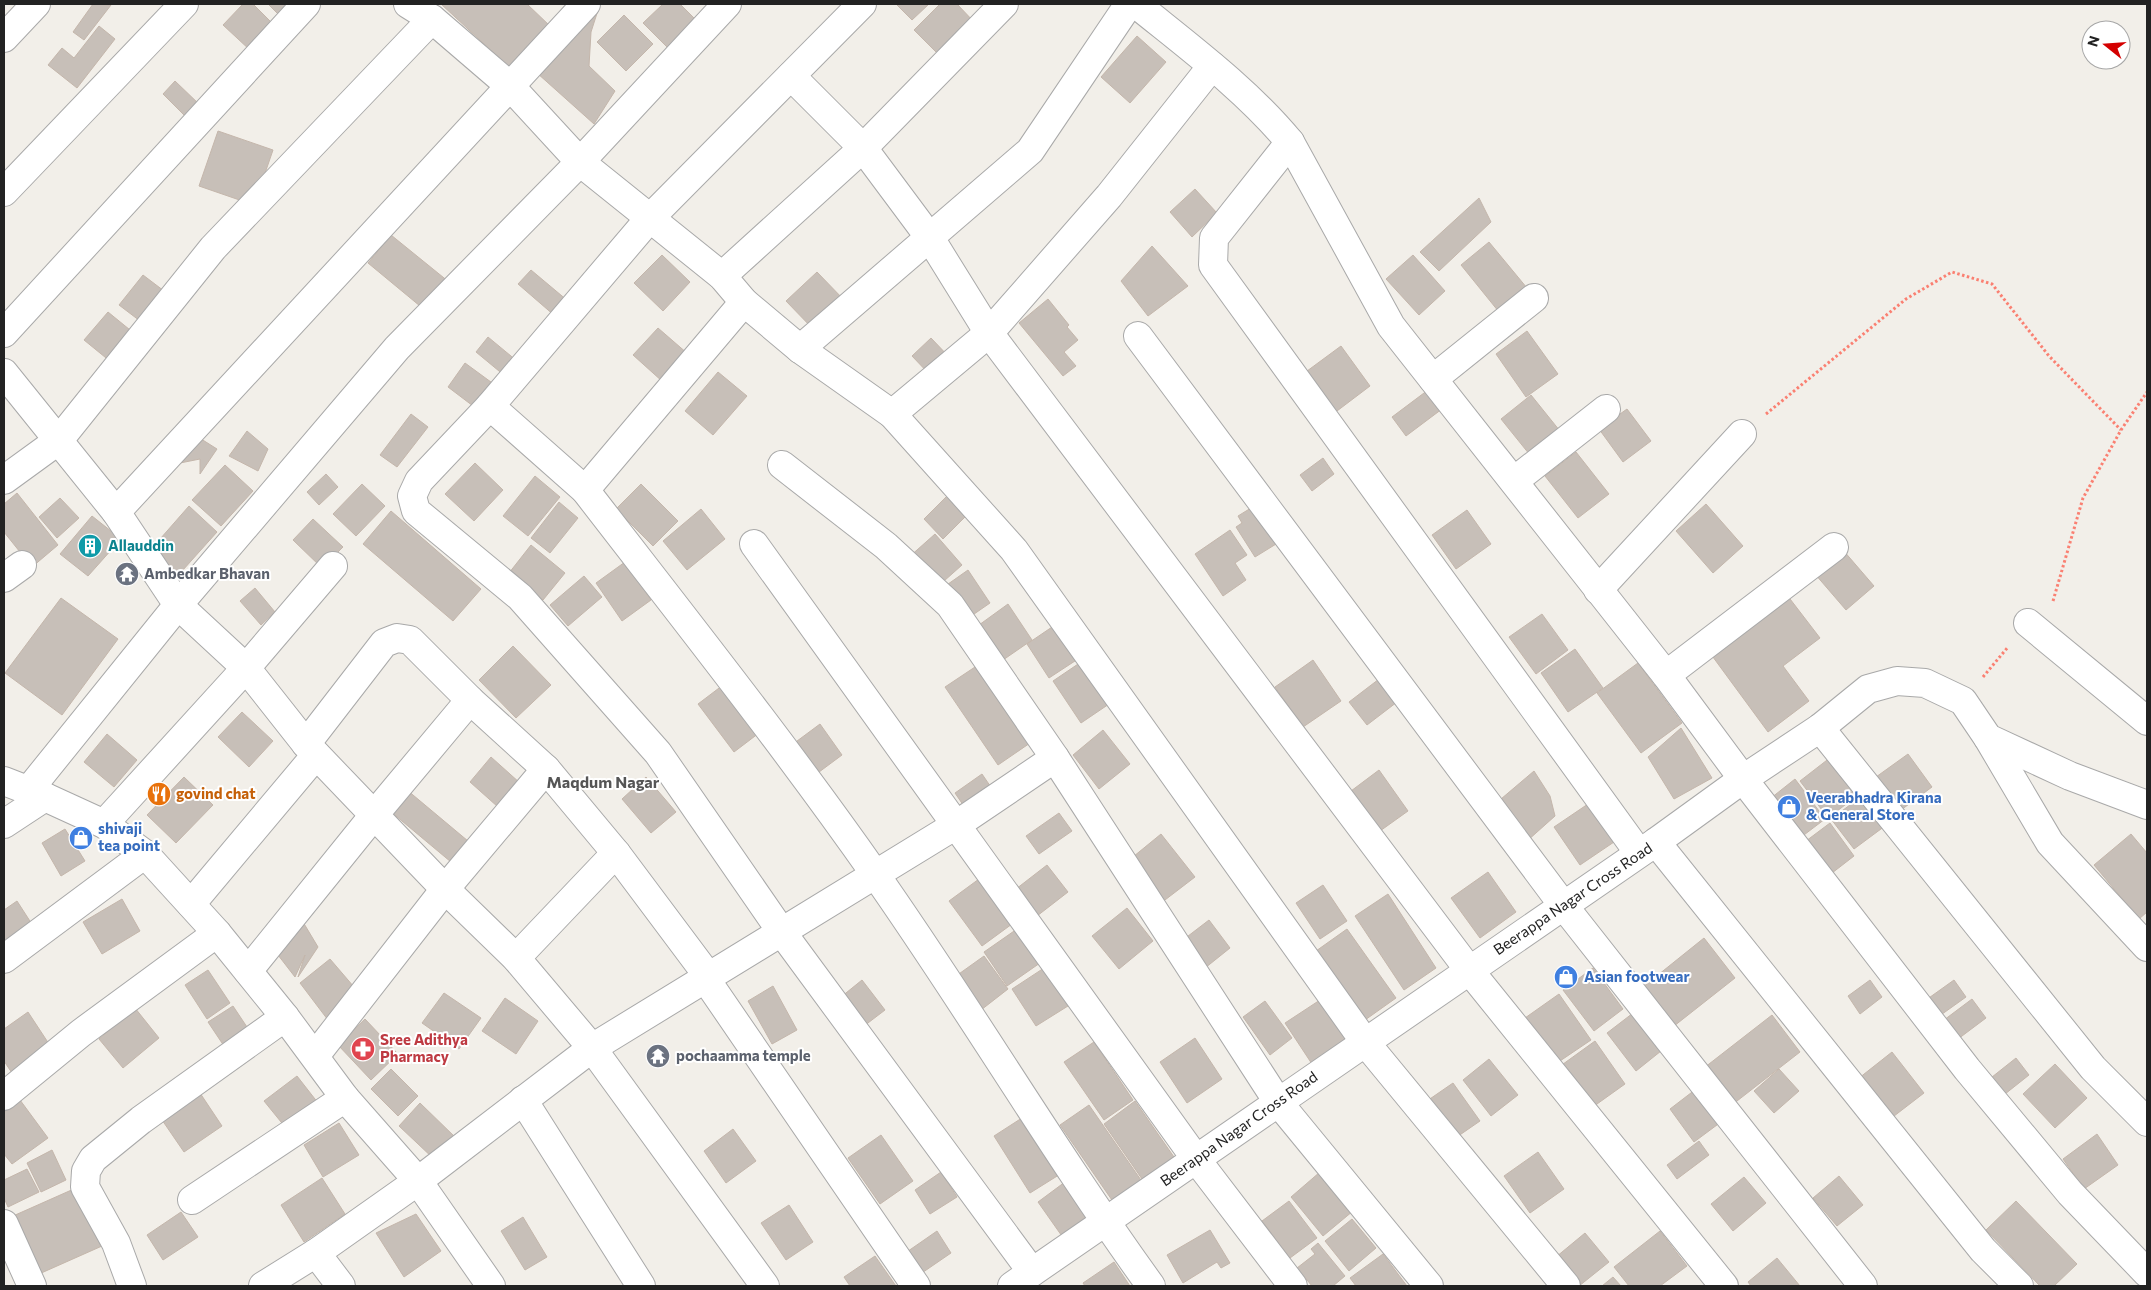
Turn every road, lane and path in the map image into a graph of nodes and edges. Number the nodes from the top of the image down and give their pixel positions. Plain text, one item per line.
1 (36, 4) edge
2 (184, 4) edge
3 (306, 4) edge
4 (408, 4) edge
5 (586, 4) edge
6 (727, 4) edge
7 (862, 4) edge
8 (1004, 4) edge
9 (1128, 4) edge
10 (1136, 4) edge
11 (432, 19) junction
12 (7, 28) edge
13 (1212, 66) junction
14 (791, 76) junction
15 (510, 86) junction
16 (1290, 142) junction
17 (863, 148) junction
18 (580, 162) junction
19 (4, 192) edge
20 (650, 219) junction
21 (930, 238) junction
22 (722, 276) junction
23 (1534, 298) dead end
24 (744, 302) junction
25 (4, 333) edge
26 (990, 333) junction
27 (1138, 336) dead end
28 (800, 349) junction
29 (4, 373) edge
30 (1433, 378) junction
31 (2147, 392) edge
32 (490, 406) junction
33 (1606, 409) dead end
34 (892, 414) junction
35 (2121, 430) junction
36 (1742, 434) joint
37 (58, 440) junction
38 (782, 465) dead end
39 (4, 480) edge
40 (1514, 480) junction
41 (585, 490) junction
42 (116, 512) junction
43 (754, 544) dead end
44 (1834, 546) dead end
45 (332, 566) dead end
46 (1598, 590) junction
47 (178, 605) junction
48 (2028, 623) junction
49 (246, 668) junction
50 (1666, 675) junction
51 (470, 700) junction
52 (1963, 701) junction
53 (2147, 721) edge
54 (1820, 728) junction
55 (1988, 738) junction
56 (311, 749) junction
57 (1055, 758) junction
58 (546, 769) junction
59 (1743, 779) junction
60 (26, 790) edge
61 (2147, 805) edge
62 (374, 815) junction
63 (4, 824) edge
64 (104, 824) junction
65 (956, 826) junction
66 (1648, 848) junction
67 (616, 853) junction
68 (145, 854) junction
69 (875, 874) junction
70 (444, 890) junction
71 (191, 904) junction
72 (1564, 905) junction
73 (781, 932) junction
74 (217, 933) junction
75 (2147, 947) edge
76 (516, 958) junction
77 (4, 959) edge
78 (1469, 970) junction
79 (248, 971) junction
80 (707, 977) junction
81 (285, 1017) junction
82 (1365, 1042) junction
83 (592, 1048) junction
84 (315, 1056) junction
85 (4, 1096) edge
86 (345, 1098) junction
87 (524, 1100) junction
88 (1278, 1102) junction
89 (2147, 1122) edge
90 (1196, 1159) junction
91 (418, 1181) junction
92 (192, 1200) dead end
93 (1104, 1222) junction
94 (4, 1224) edge
95 (316, 1253) junction
96 (2147, 1273) edge
97 (1025, 1281) edge
98 (32, 1286) edge
99 (132, 1286) edge
100 (265, 1286) edge
101 (341, 1286) edge
102 (491, 1286) edge
103 (641, 1286) edge
104 (765, 1286) edge
105 (916, 1286) edge
106 (1151, 1286) edge
107 (1293, 1286) edge
108 (1429, 1286) edge
109 (1566, 1286) edge
110 (1724, 1286) edge
111 (1863, 1286) edge
112 (2019, 1286) edge

1 - 12 street
2 - 19 street
3 - 25 street
4 - 11 street
5 - 15 street
6 - 18 street
7 - 14 street
8 - 17 street
9 - 21 street
10 - 13 street
11 - 15 street
11 - 37 street
13 - 16 street
13 - 26 street
14 - 17 street
14 - 20 street
15 - 18 street
15 - 42 street
16 - 30 street
16 - 66 street
17 - 21 street
17 - 22 street
18 - 20 street
18 - 47 street
20 - 22 street
20 - 32 street
21 - 26 street
21 - 28 street
22 - 24 street
23 - 30 street
24 - 28 street
24 - 41 street
26 - 34 street
26 - 78 street
27 - 72 street
28 - 34 street
29 - 37 street
30 - 40 street
31 - 35 path
32 - 41 street
32 - 73 street
33 - 40 street
34 - 82 street
35 - 36 path
35 - 48 path
36 - 46 street
37 - 39 street
37 - 42 street
38 - 57 street
40 - 46 street
41 - 69 street
42 - 47 street
43 - 65 street
44 - 50 street
45 - 49 street
46 - 50 street
47 - 49 street
47 - 60 street
48 - 52 path
48 - 53 street
49 - 56 street
49 - 64 street
50 - 59 street
51 - 56 street
51 - 58 street
51 - 62 street
52 - 54 street, Beerappa Nagar Cross Road
52 - 55 street
54 - 59 street, Beerappa Nagar Cross Road
54 - 89 street
55 - 61 street
55 - 75 street
56 - 62 street
56 - 71 street
57 - 65 street
57 - 88 street
58 - 67 street
58 - 70 street
59 - 66 street, Beerappa Nagar Cross Road
59 - 96 street
60 - 63 street
60 - 64 street
62 - 70 street
62 - 79 street
64 - 68 street
65 - 69 street
65 - 90 street
66 - 72 street, Beerappa Nagar Cross Road
66 - 112 street
67 - 76 street
67 - 80 street
68 - 71 street
68 - 77 street
69 - 73 street
69 - 93 street
70 - 76 street
70 - 84 street
71 - 74 street
72 - 78 street, Beerappa Nagar Cross Road
72 - 111 street
73 - 80 street
73 - 97 street
74 - 79 street
74 - 85 street
76 - 83 street
78 - 82 street, Beerappa Nagar Cross Road
78 - 110 street
79 - 81 street
80 - 83 street
80 - 105 street
81 - 84 street
81 - 99 street
82 - 88 street, Beerappa Nagar Cross Road
82 - 109 street
83 - 87 street
83 - 104 street
84 - 86 street
86 - 91 street
86 - 92 street
87 - 91 street
87 - 103 street
88 - 90 street, Beerappa Nagar Cross Road
88 - 108 street
90 - 93 street, Beerappa Nagar Cross Road
90 - 107 street
91 - 95 street
91 - 102 street
93 - 97 street, Beerappa Nagar Cross Road
93 - 106 street
94 - 98 street
95 - 100 street
95 - 101 street

